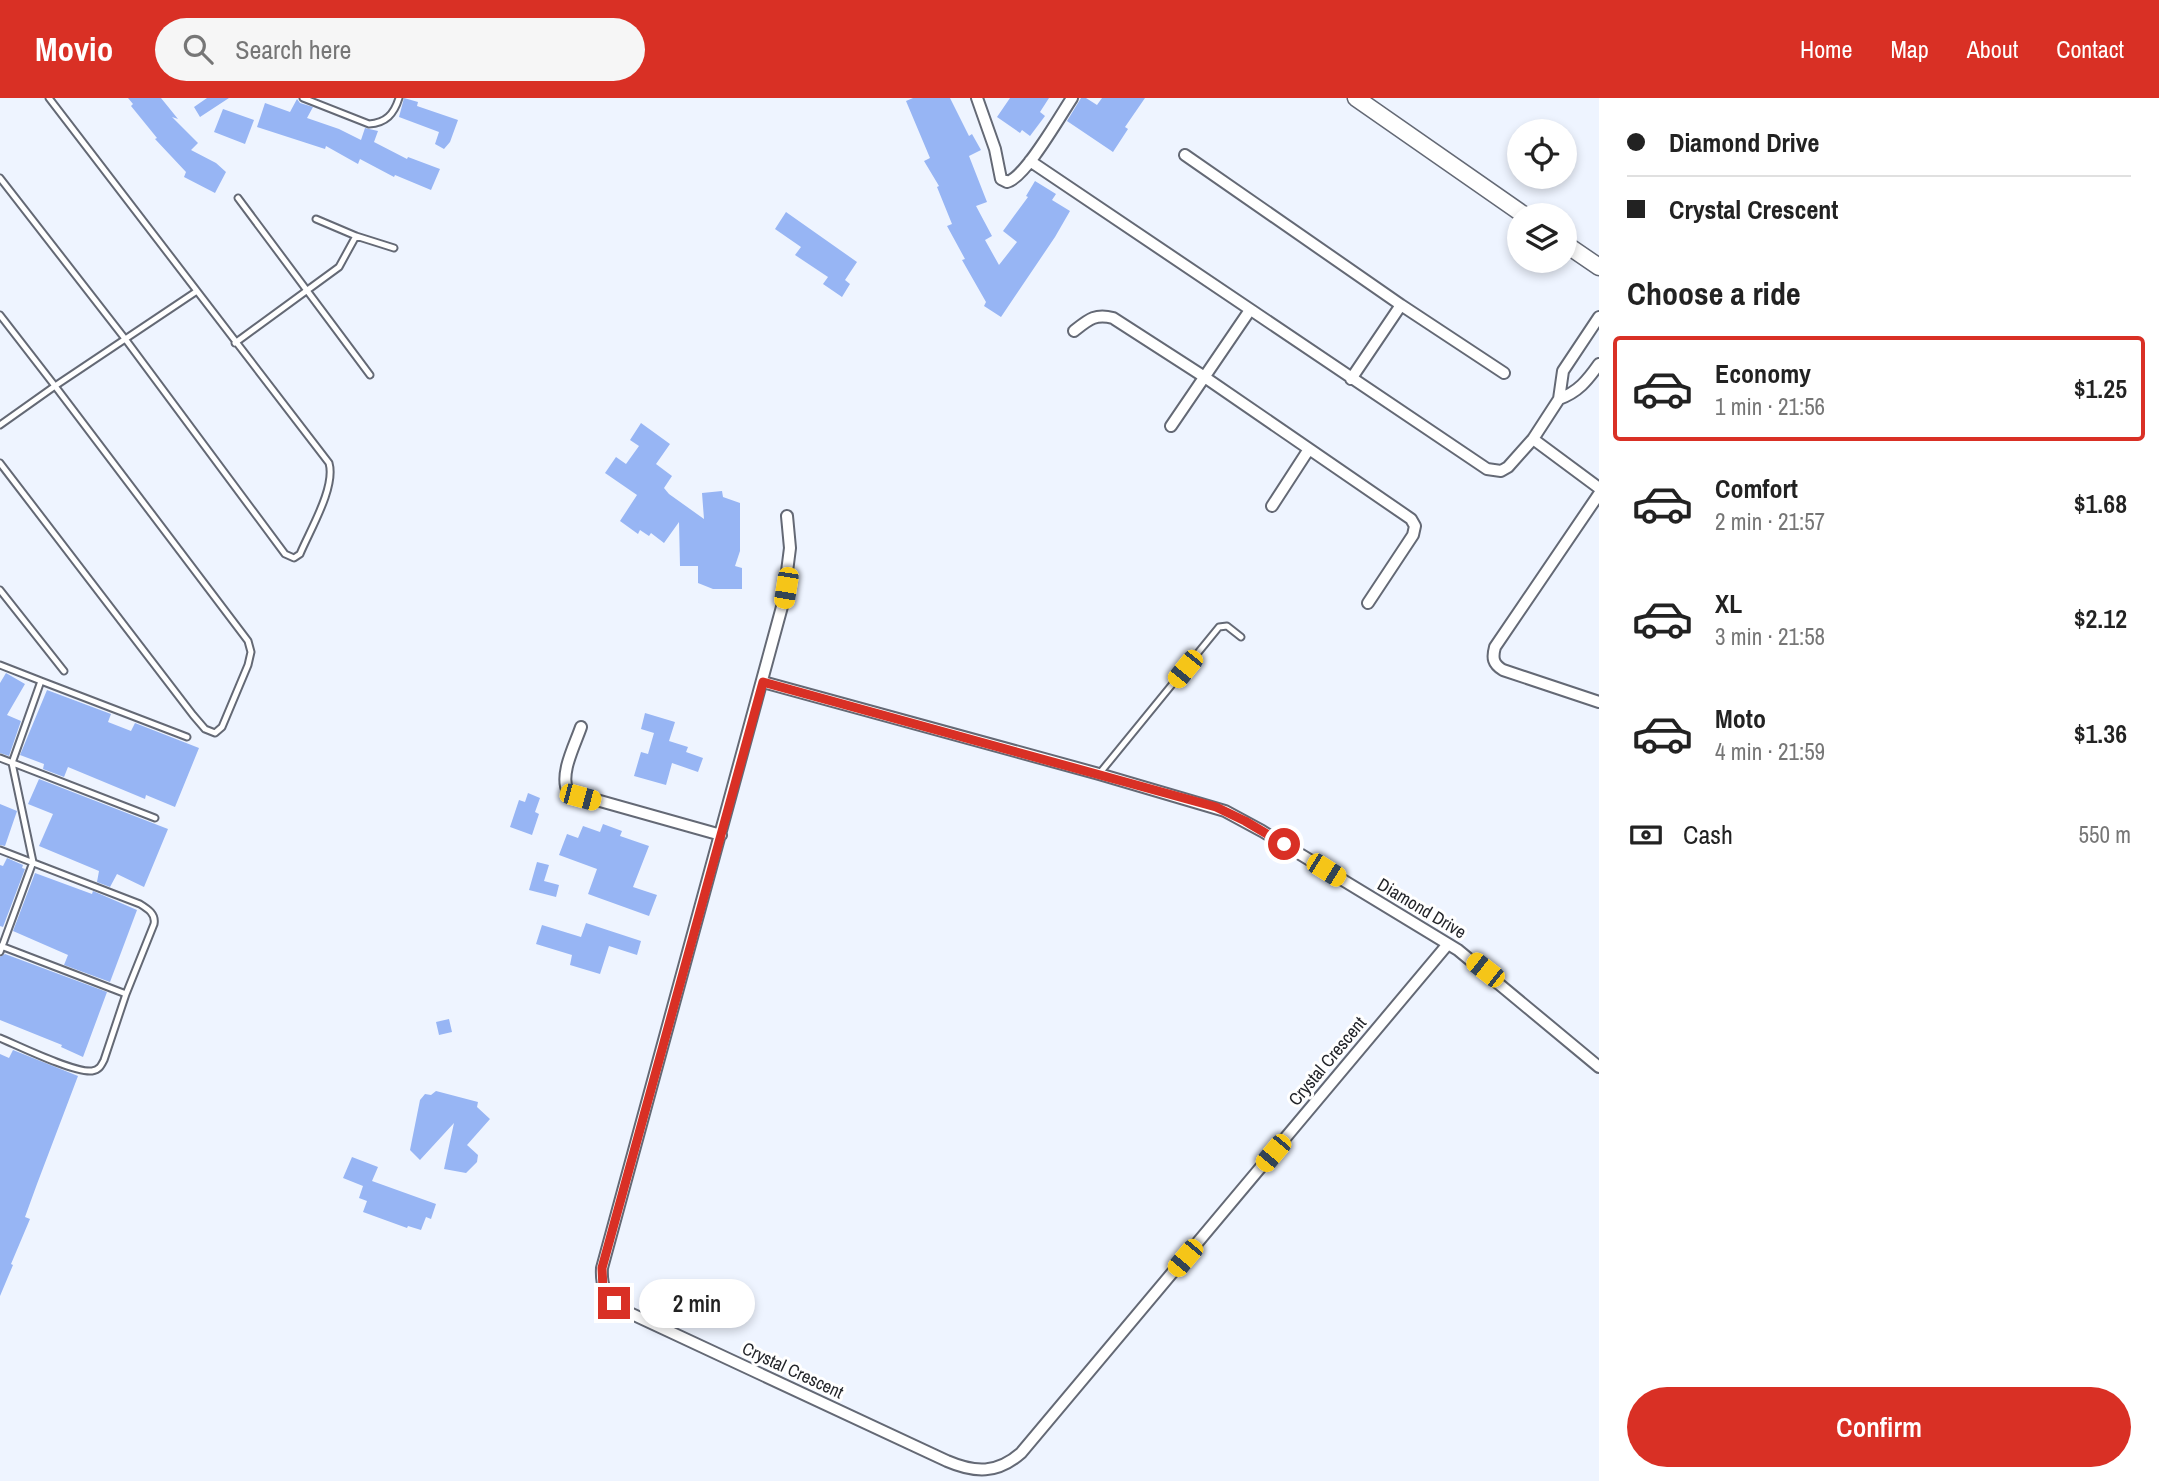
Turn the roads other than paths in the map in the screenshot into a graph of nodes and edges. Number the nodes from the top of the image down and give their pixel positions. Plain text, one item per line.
1 (49, 98) edge
2 (303, 98) edge
3 (399, 98) edge
4 (977, 98) edge
5 (1072, 98) edge
6 (1356, 98) edge
7 (1185, 155) dead end
8 (1030, 161) junction
9 (0, 178) edge
10 (238, 198) dead end
11 (1507, 203) edge
12 (316, 219) dead end
13 (356, 236) junction
14 (394, 248) dead end
15 (1577, 252) edge
16 (1599, 267) edge
17 (197, 291) junction
18 (305, 292) junction
19 (1401, 305) junction
20 (1250, 310) junction
21 (0, 316) edge
22 (1599, 317) edge
23 (1074, 331) dead end
24 (126, 340) junction
25 (235, 343) junction
26 (1599, 364) edge
27 (1504, 373) dead end
28 (370, 375) dead end
29 (1203, 376) junction
30 (1351, 379) junction
31 (55, 386) junction
32 (1559, 399) junction
33 (0, 425) edge
34 (1171, 426) dead end
35 (1534, 439) junction
36 (1309, 449) junction
37 (0, 463) edge
38 (1599, 488) edge
39 (1599, 494) edge
40 (1272, 506) dead end
41 (787, 516) dead end
42 (0, 590) edge
43 (1368, 603) dead end
44 (1241, 637) dead end
45 (0, 666) edge
46 (64, 671) dead end
47 (41, 681) junction
48 (763, 682) junction
49 (1599, 702) edge
50 (581, 727) dead end
51 (187, 737) dead end
52 (0, 758) edge
53 (12, 763) junction
54 (1099, 774) junction
55 (155, 818) dead end
56 (721, 835) junction
57 (0, 849) edge
58 (33, 862) junction
59 (1448, 944) junction
60 (1, 948) edge
61 (126, 994) junction
62 (0, 1038) edge
63 (1599, 1067) edge

1 - 17 lane
2 - 3 lane
4 - 8 street
5 - 8 street
6 - 11 street
7 - 19 street
8 - 20 street
9 - 24 lane
10 - 18 lane
12 - 13 lane
13 - 14 lane
13 - 18 lane
15 - 16 street
17 - 24 lane
17 - 25 lane
18 - 25 lane
18 - 28 lane
19 - 27 street
19 - 30 street
20 - 29 street
20 - 30 street
21 - 31 lane
22 - 32 street
23 - 29 street
24 - 25 lane
24 - 31 lane
26 - 32 street
29 - 34 street
29 - 36 street
30 - 35 street
31 - 33 lane
31 - 37 lane
32 - 35 street
35 - 38 street
36 - 40 street
36 - 43 street
39 - 49 street
41 - 48 street, Crystal Crescent
42 - 46 lane
44 - 54 lane
45 - 47 lane
47 - 51 lane
47 - 53 lane
48 - 54 street, Diamond Drive
48 - 56 street, Crystal Crescent
50 - 56 street
52 - 53 lane
53 - 55 lane
53 - 58 lane
54 - 59 street, Diamond Drive
56 - 59 street, Crystal Crescent
57 - 58 lane
58 - 60 lane
58 - 61 lane
59 - 63 street, Diamond Drive
60 - 61 lane
61 - 62 lane

